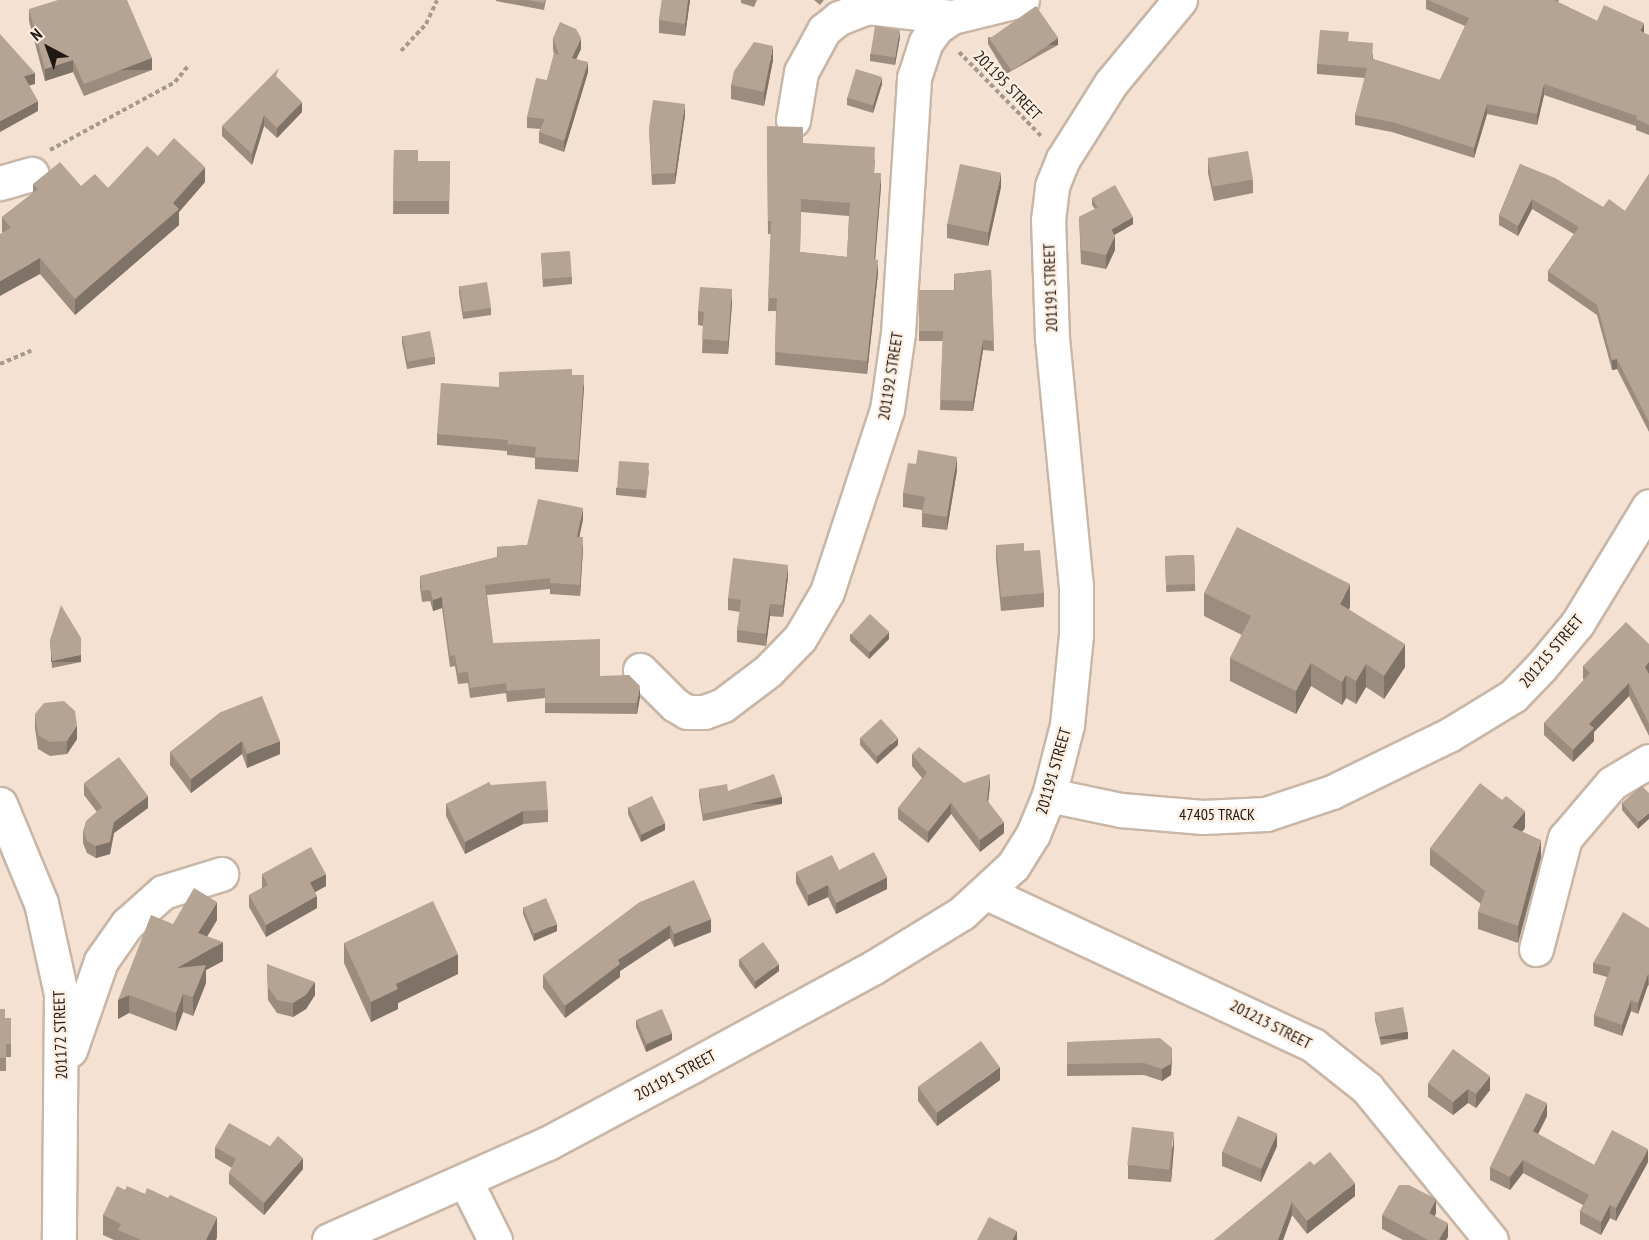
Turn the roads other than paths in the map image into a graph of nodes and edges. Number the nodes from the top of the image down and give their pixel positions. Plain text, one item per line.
1 (1022, 0) edge
2 (1180, 0) edge
3 (944, 23) junction
4 (793, 120) dead end
5 (39, 163) road end
6 (0, 183) edge
7 (1649, 507) edge
8 (640, 670) dead end
9 (1411, 752) joint
10 (1649, 761) edge
11 (1048, 795) junction
12 (0, 804) edge
13 (221, 874) dead end
14 (987, 893) junction
15 (1536, 949) dead end
16 (62, 1075) junction
17 (466, 1182) junction
18 (59, 1240) edge
19 (329, 1240) edge
20 (495, 1240) edge
21 (1491, 1240) edge

1 - 3 street
2 - 11 street, 201191 STREET
3 - 4 street
3 - 8 street, 201192 STREET
5 - 6 street
7 - 9 street, 201215 STREET
9 - 11 street, 47405 TRACK
10 - 15 street
11 - 14 street, 201191 STREET
12 - 16 street, 201172 STREET
13 - 16 street
14 - 17 street, 201191 STREET
14 - 21 street, 201213 STREET
16 - 18 street, 201172 STREET
17 - 19 street, 201191 STREET
17 - 20 street

